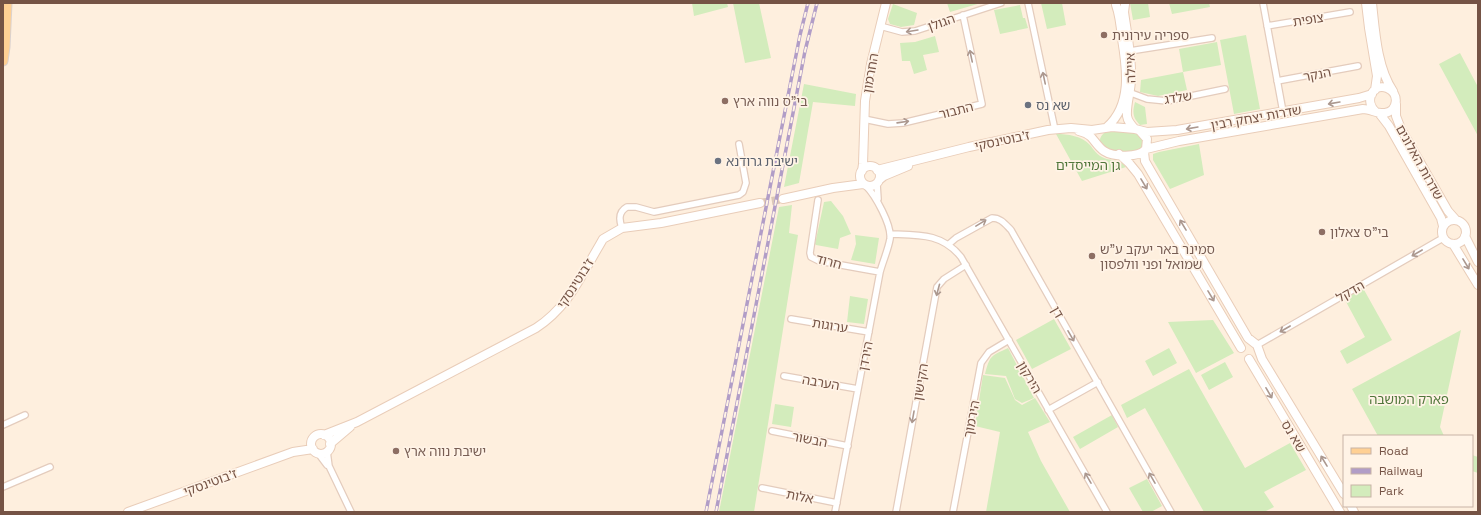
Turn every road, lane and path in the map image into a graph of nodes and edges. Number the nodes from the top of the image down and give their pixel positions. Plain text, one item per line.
1 (7, 3) edge
2 (886, 3) edge
3 (1001, 3) edge
4 (1028, 3) edge
5 (1125, 3) edge
6 (1262, 3) edge
7 (1366, 3) edge
8 (1372, 3) edge
9 (1115, 4) edge
10 (1350, 12) dead end
11 (963, 15) junction
12 (880, 26) junction
13 (1267, 26) junction
14 (1212, 38) dead end
15 (1130, 51) junction
16 (3, 61) edge
17 (1358, 66) dead end
18 (1277, 81) junction
19 (1225, 89) dead end
20 (1374, 92) junction
21 (1131, 93) junction
22 (1395, 97) junction
23 (1282, 112) junction
24 (1378, 112) junction
25 (864, 119) junction
26 (1105, 127) junction
27 (1071, 128) junction
28 (1055, 130) junction
29 (1137, 130) junction
30 (739, 144) dead end
31 (863, 144) junction
32 (1098, 146) junction
33 (1145, 150) junction
34 (1119, 154) junction
35 (934, 155) junction
36 (876, 168) junction
37 (861, 173) junction
38 (878, 182) junction
39 (865, 185) junction
40 (833, 188) junction
41 (783, 199) tunnel mouth
42 (818, 200) dead end
43 (878, 202) junction
44 (760, 203) tunnel mouth
45 (1456, 220) junction
46 (1443, 226) junction
47 (622, 228) junction
48 (890, 234) junction
49 (1465, 236) junction
50 (1443, 238) junction
51 (949, 244) junction
52 (1453, 244) junction
53 (1478, 262) edge
54 (966, 265) junction
55 (880, 272) junction
56 (1478, 285) edge
57 (791, 319) dead end
58 (869, 332) junction
59 (1009, 340) junction
60 (1256, 346) junction
61 (1242, 348) junction
62 (1249, 359) junction
63 (784, 376) dead end
64 (1098, 382) junction
65 (858, 389) junction
66 (1048, 410) junction
67 (25, 415) dead end
68 (357, 422) junction
69 (3, 425) edge
70 (772, 431) dead end
71 (324, 435) junction
72 (848, 446) junction
73 (314, 447) junction
74 (329, 447) junction
75 (329, 466) junction
76 (50, 467) dead end
77 (3, 487) edge
78 (762, 488) dead end
79 (1343, 492) edge
80 (837, 503) junction
81 (128, 512) edge
82 (351, 512) edge
83 (835, 512) edge
84 (896, 512) edge
85 (953, 512) edge
86 (1107, 512) edge
87 (1171, 512) edge
88 (1340, 512) edge

1 - 16 main road
2 - 12 street, החרמון
3 - 11 street, הגולן
28 -> 4 street
5 - 9 street
5 - 15 street, איילה
6 - 13 street
7 - 20 street
8 - 22 street
9 - 26 street, איילה
10 - 13 street, צופית
11 -> 12 street, הגולן
25 -> 11 street, התבור
12 - 25 street, החרמון
13 - 18 street
14 - 15 street
15 - 21 street, איילה
17 - 18 street, הנקר
18 - 23 street
19 - 21 street, שלדג
20 - 22 street
20 -> 23 street, שדרות יצחק רבין
20 - 24 street
21 - 29 street, איילה
22 - 24 street
22 - 45 street, שדרות האלונים
23 -> 29 street, שדרות יצחק רבין
24 - 33 street, שדרות יצחק רבין
24 - 46 street, שדרות האלונים
25 - 31 street, החרמון
26 - 27 street, ז'בוטינסקי
26 - 29 street, שדרות יצחק רבין
26 - 32 street
27 - 28 street, ז'בוטינסקי
27 - 32 street, ז'בוטינסקי
28 - 35 street, ז'בוטינסקי
29 - 33 street, איילה
30 - 47 street
31 - 36 street, החרמון
31 - 37 street, החרמון
32 - 34 street, ז'בוטינסקי
33 - 34 street, שדרות יצחק רבין
60 -> 33 street, שא נס
34 -> 61 street
35 - 36 street, ז'בוטינסקי
35 - 38 street, ז'בוטינסקי
36 - 37 street
36 - 38 street
37 - 39 street
37 - 40 street
38 - 39 street
38 - 43 street
39 - 40 street
39 - 43 street
40 - 41 street
42 - 55 street, חרוד
43 - 48 street
44 - 47 street, ז'בוטינסקי
45 - 46 street
45 - 49 street
46 - 50 street
47 - 68 street, ז'בוטינסקי
48 - 51 street
48 - 55 street, הירדן
49 - 52 street
49 - 53 street
50 - 52 street
50 -> 60 street, הדקל
51 - 54 street, הירקון
51 -> 64 street, דן
52 -> 56 street
54 - 59 street, הירקון
54 -> 84 street, הקישון
55 - 58 street, הירדן
57 - 58 street, ערוגות
58 - 65 street, הירדן
59 - 66 street, הירקון
59 - 85 street, הירמוך
60 - 61 street
60 - 62 street
79 -> 60 street, שא נס
61 - 62 street
62 -> 88 street, שא נס
63 - 65 street, הערבה
64 - 66 street
87 -> 64 street, דן
65 - 72 street, הירדן
86 -> 66 street, הירקון
67 - 69 street
68 - 71 street, ז'בוטינסקי
68 - 74 street, ז'בוטינסקי
70 - 72 street, הבשור
71 - 73 street
71 - 74 street
72 - 80 street, הירדן
73 - 74 street
73 - 75 street
73 - 81 street, ז'בוטינסקי
74 - 75 street
75 - 82 street
76 - 77 street
78 - 80 street, אלות
80 - 83 street, הירדן

